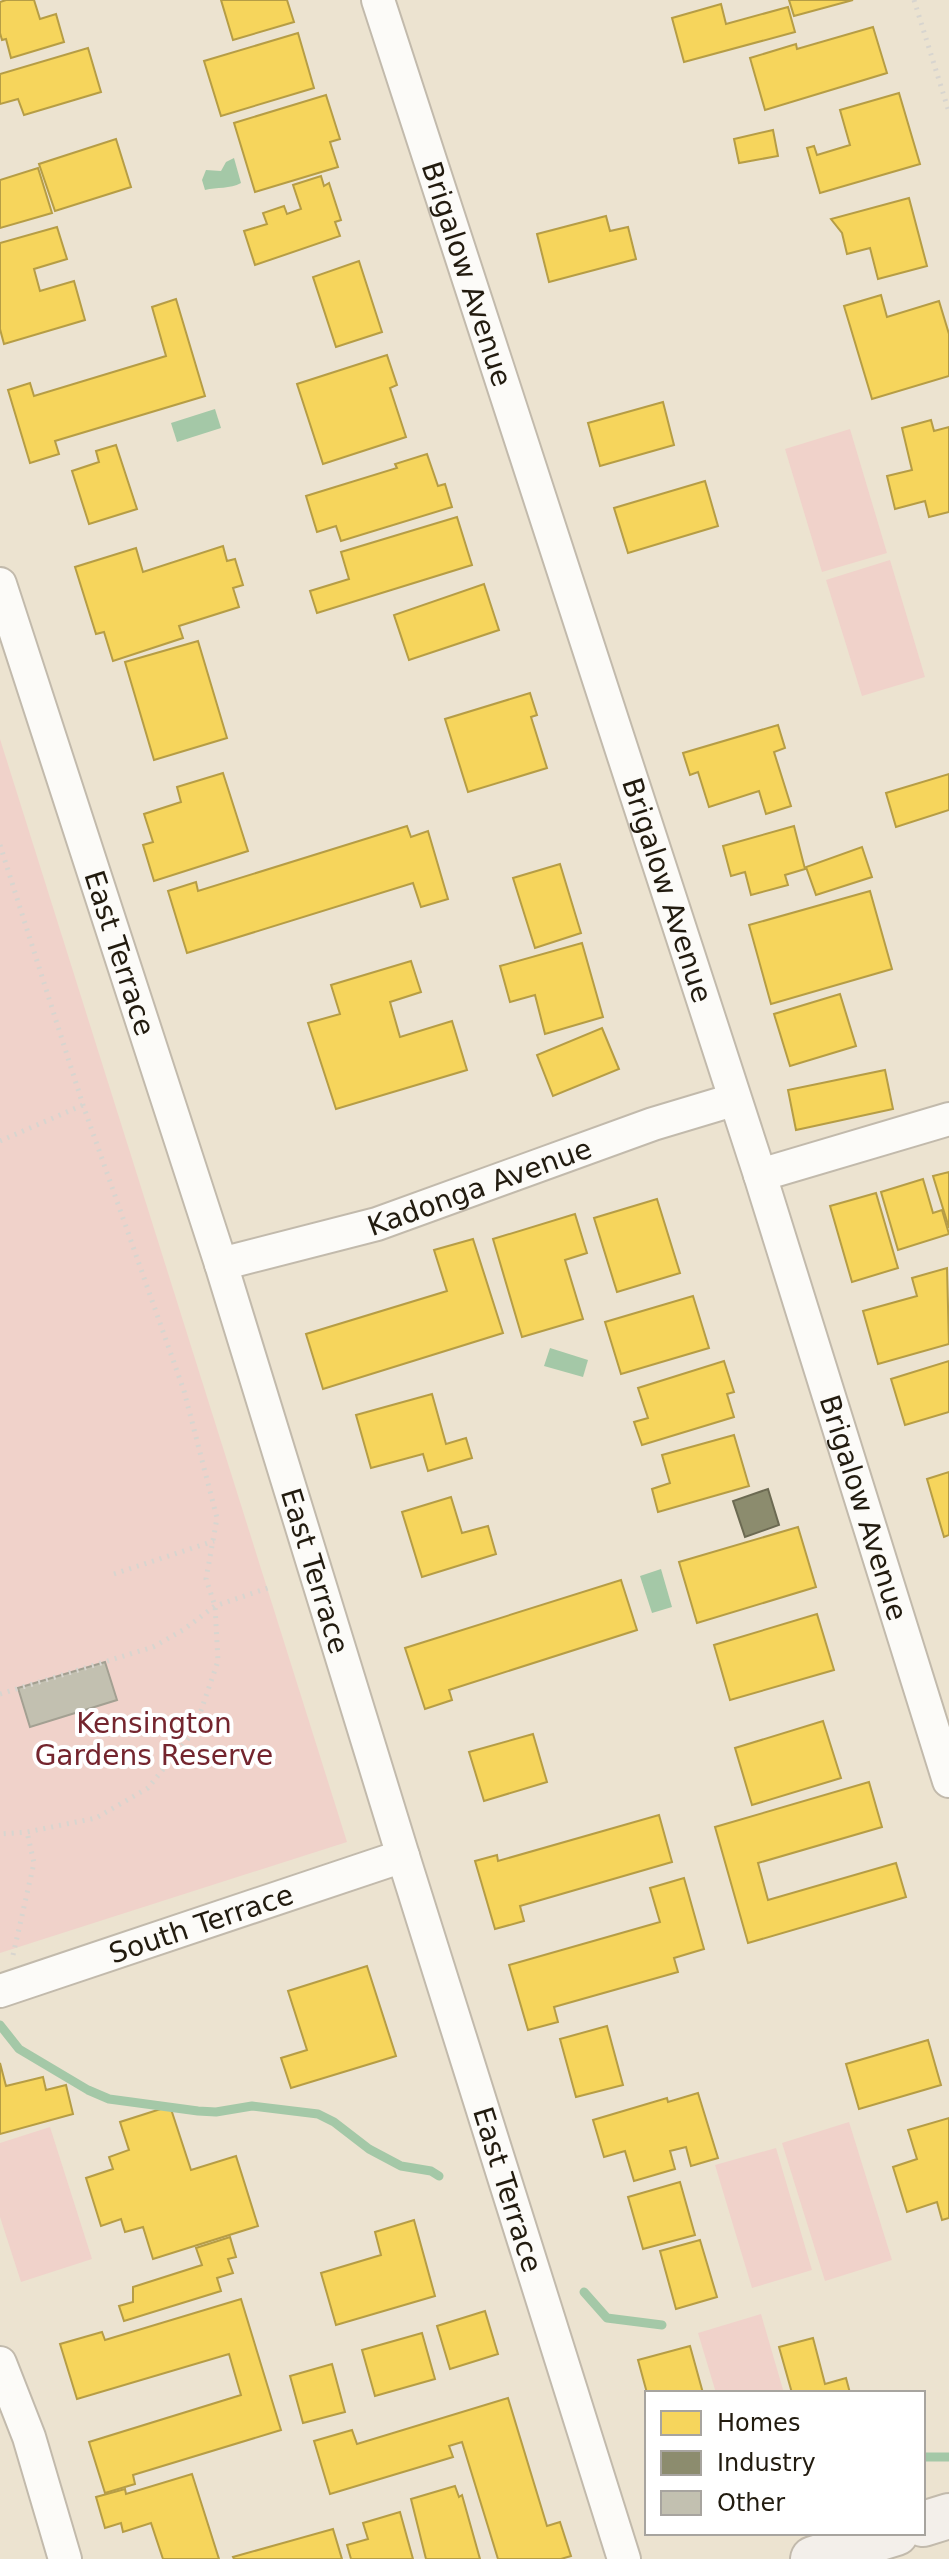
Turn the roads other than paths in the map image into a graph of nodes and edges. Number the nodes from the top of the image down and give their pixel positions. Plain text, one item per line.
1 (378, 0) edge
2 (0, 584) edge
3 (733, 1100) junction
4 (949, 1119) edge
5 (760, 1175) junction
6 (221, 1264) junction
7 (949, 1781) edge
8 (403, 1856) junction
9 (2, 1990) edge
10 (0, 2363) edge
11 (949, 2516) edge
12 (925, 2523) edge
13 (890, 2535) edge
14 (65, 2559) edge
15 (624, 2559) edge
16 (813, 2559) edge

1 - 3 street, Brigalow Avenue
2 - 6 street, East Terrace
3 - 5 street, Brigalow Avenue
3 - 6 street, Kadonga Avenue
4 - 5 street
5 - 7 street, Brigalow Avenue
6 - 8 street, East Terrace
8 - 9 street, South Terrace
8 - 15 street, East Terrace
10 - 14 street
11 - 12 main road
13 - 16 main road

